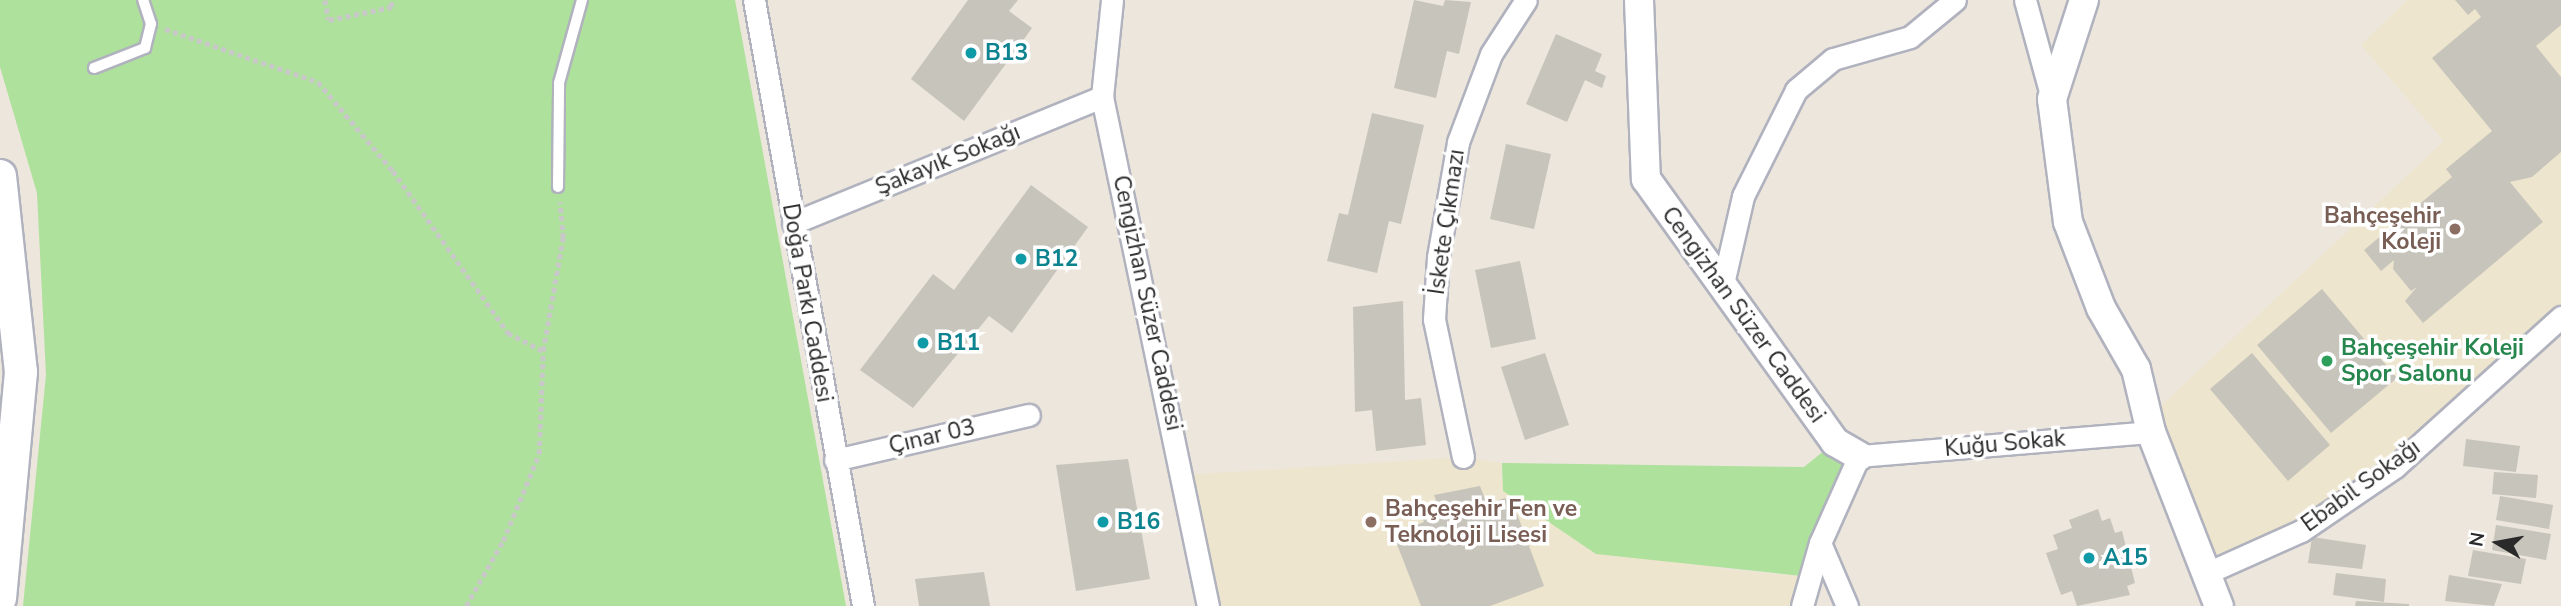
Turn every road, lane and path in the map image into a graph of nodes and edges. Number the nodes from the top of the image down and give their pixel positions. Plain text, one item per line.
1 (143, 0) edge
2 (325, 0) edge
3 (390, 0) edge
4 (582, 0) edge
5 (754, 0) edge
6 (1112, 0) edge
7 (1526, 0) edge
8 (1639, 0) edge
9 (1955, 0) edge
10 (2025, 0) edge
11 (2084, 0) edge
12 (151, 24) junction
13 (94, 68) dead end
14 (1102, 97) junction
15 (2052, 99) junction
16 (0, 176) edge
17 (558, 187) joint
18 (793, 223) junction
19 (1722, 288) junction
20 (2561, 317) edge
21 (543, 351) junction
22 (1029, 415) dead end
23 (2151, 432) junction
24 (1859, 456) junction
25 (1463, 457) dead end
26 (835, 460) junction
27 (1820, 543) junction
28 (2207, 573) junction
29 (0, 598) edge
30 (466, 606) edge
31 (863, 606) edge
32 (1208, 606) edge
33 (1802, 606) edge
34 (1847, 606) edge
35 (2219, 606) edge

1 - 12 lane
2 - 3 path
4 - 17 lane
5 - 18 street, Doğa Parkı Caddesi
6 - 14 street, Cengizhan Süzer Caddesi
7 - 25 street, İskete Çıkmazı
8 - 19 street, Cengizhan Süzer Caddesi
9 - 19 street
10 - 15 street
11 - 15 street
12 - 13 lane
12 - 21 path
14 - 18 street, Şakayık Sokağı
14 - 32 street, Cengizhan Süzer Caddesi
15 - 23 street
16 - 29 main road
17 - 21 path
18 - 26 street, Doğa Parkı Caddesi
19 - 24 street, Cengizhan Süzer Caddesi
20 - 28 street, Ebabil Sokağı
21 - 30 path
22 - 26 street, Çınar 03
23 - 24 street, Kuğu Sokak
23 - 28 street
24 - 27 street
26 - 31 street, Doğa Parkı Caddesi
27 - 33 street
27 - 34 street
28 - 35 street

